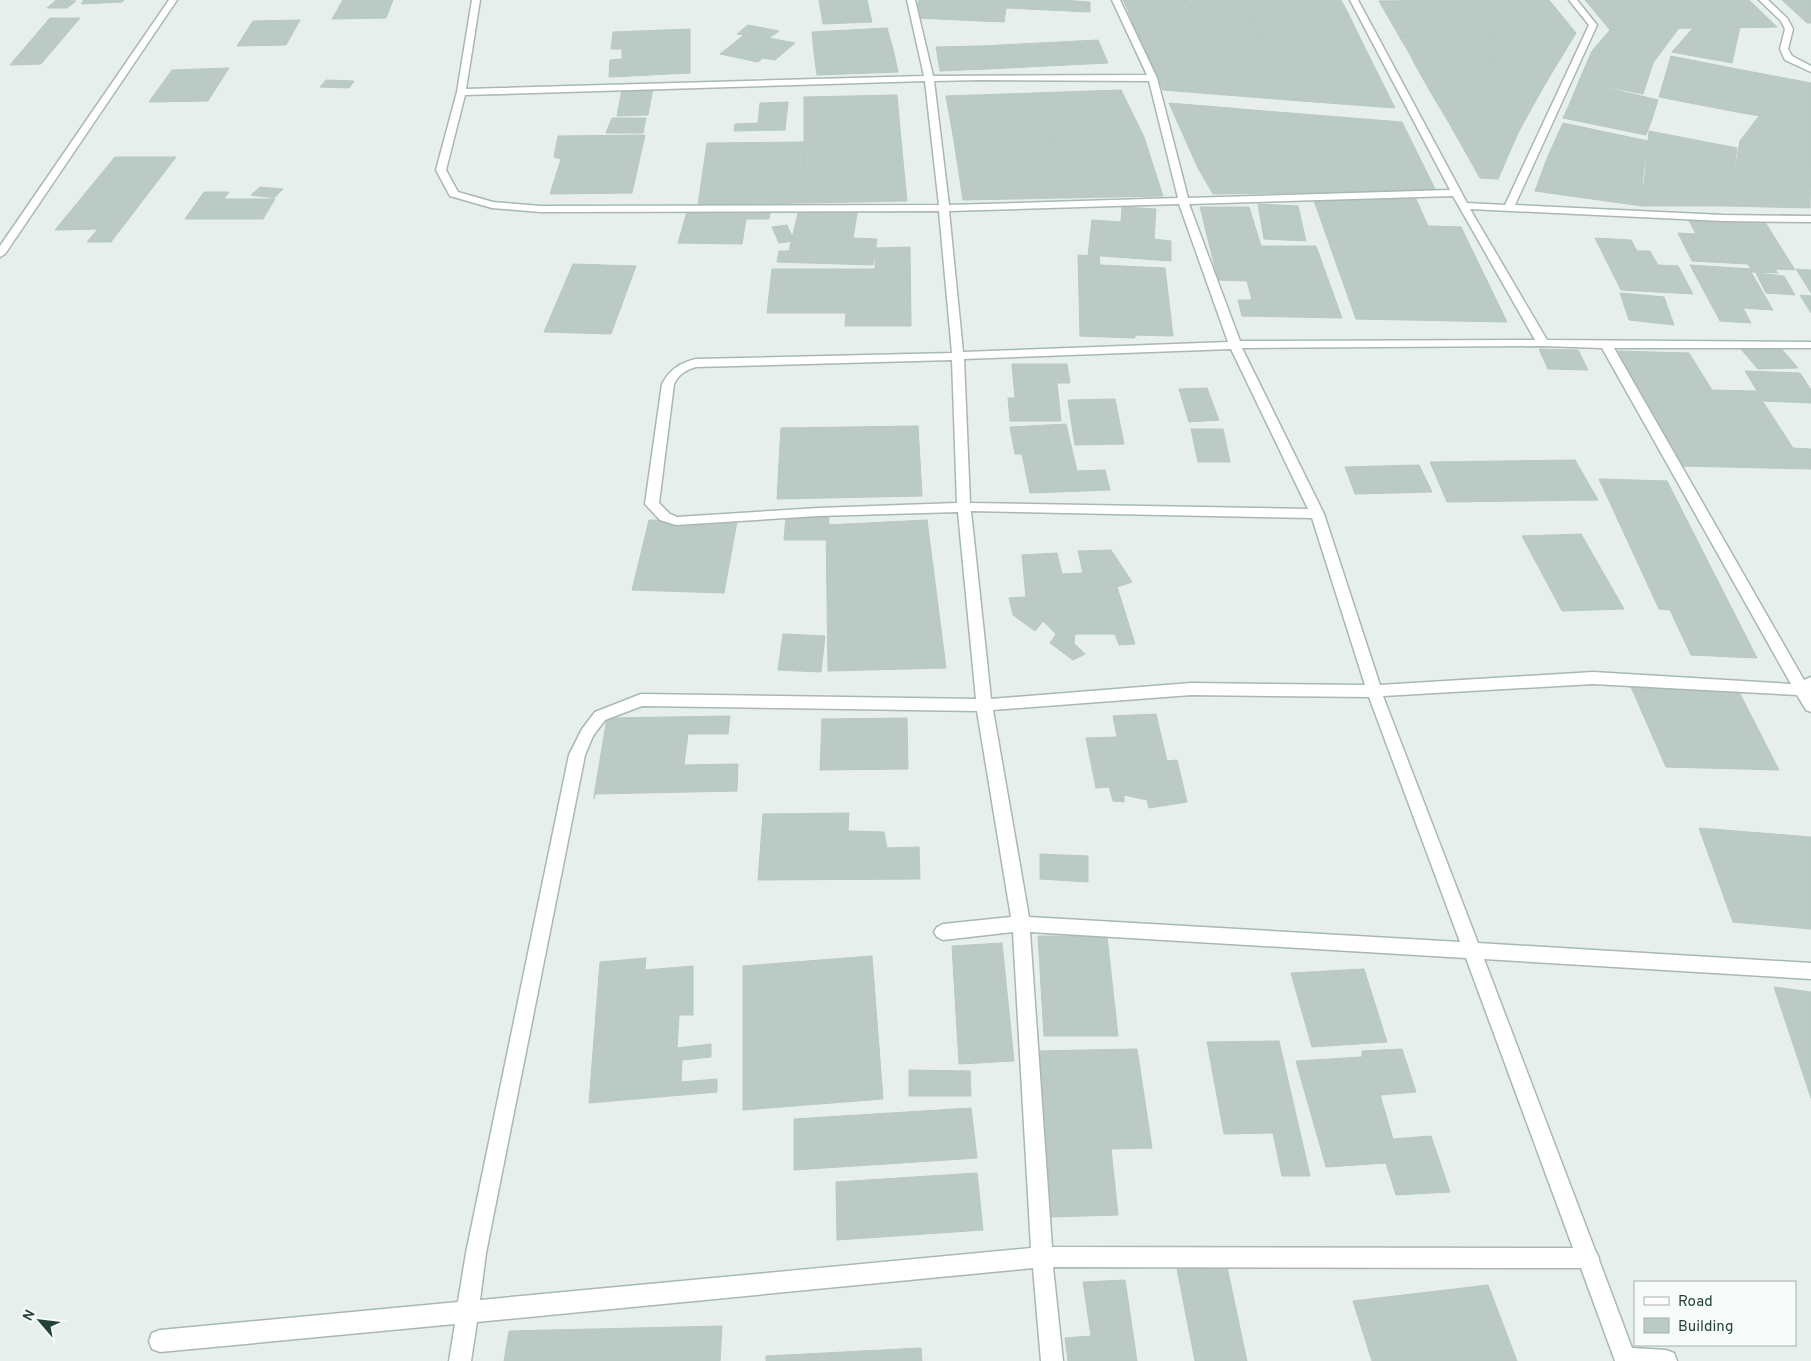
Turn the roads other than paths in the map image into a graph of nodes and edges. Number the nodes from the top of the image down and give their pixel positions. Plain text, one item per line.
1 (173, 0) edge
2 (476, 0) edge
3 (911, 0) edge
4 (1116, 0) edge
5 (1354, 0) edge
6 (1573, 0) edge
7 (1763, 0) edge
8 (1811, 69) edge
9 (929, 77) junction
10 (1153, 78) junction
11 (461, 92) junction
12 (1457, 193) junction
13 (1183, 200) junction
14 (1463, 206) junction
15 (944, 208) junction
16 (1509, 208) junction
17 (1811, 219) edge
18 (0, 254) edge
19 (1543, 343) junction
20 (1235, 345) junction
21 (1811, 345) edge
22 (1606, 346) junction
23 (958, 356) junction
24 (964, 507) junction
25 (1317, 514) junction
26 (1807, 686) edge
27 (1374, 691) junction
28 (984, 705) junction
29 (1811, 706) edge
30 (1021, 924) junction
31 (943, 932) dead end
32 (1472, 951) junction
33 (1811, 971) edge
34 (1042, 1257) junction
35 (1589, 1258) junction
36 (467, 1312) junction
37 (160, 1340) dead end
38 (1626, 1360) edge
39 (460, 1361) edge
40 (1052, 1361) edge
41 (1666, 1361) edge

1 - 18 street
2 - 11 street
3 - 9 street
4 - 10 street
5 - 12 street
6 - 16 street
7 - 8 street
9 - 10 street
9 - 11 street
9 - 15 street
10 - 13 street
11 - 15 street
12 - 13 street
12 - 14 street
13 - 15 street
13 - 20 street
14 - 16 street
14 - 19 street
15 - 23 street
16 - 17 street
19 - 20 street
19 - 22 street
20 - 23 street
20 - 25 street
21 - 22 street
22 - 26 street
23 - 24 street
23 - 24 street
24 - 25 street
24 - 28 street
25 - 27 street
26 - 27 street
26 - 29 street
27 - 28 street
27 - 32 street
28 - 30 street
28 - 36 street
30 - 31 street
30 - 32 street
30 - 34 street
32 - 33 street
32 - 35 street
34 - 35 street
34 - 36 street
34 - 40 street
35 - 38 street
36 - 37 street
36 - 39 street
38 - 41 street

